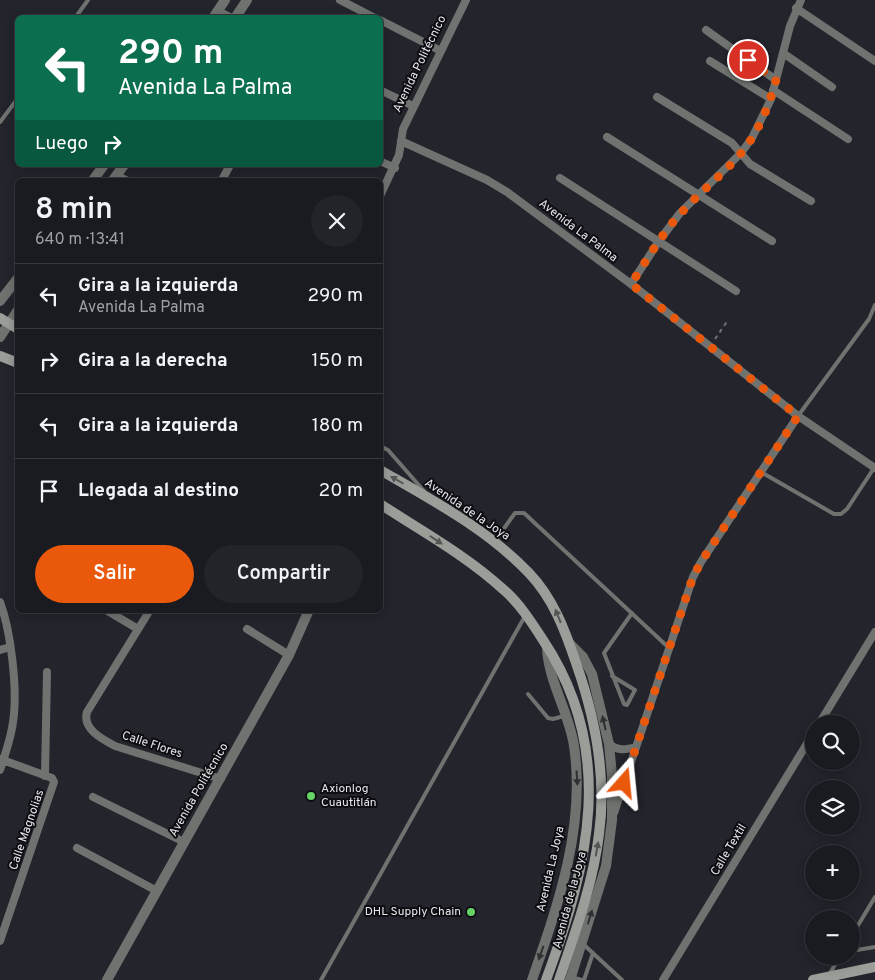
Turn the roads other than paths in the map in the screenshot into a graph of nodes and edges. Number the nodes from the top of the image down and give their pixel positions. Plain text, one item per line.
1 (88, 0) edge
2 (225, 0) edge
3 (247, 0) edge
4 (340, 0) edge
5 (466, 0) edge
6 (801, 0) edge
7 (796, 8) junction
8 (216, 14) edge
9 (77, 15) edge
10 (236, 15) edge
11 (369, 15) edge
12 (383, 22) edge
13 (706, 30) dead end
14 (441, 51) junction
15 (782, 53) junction
16 (710, 61) dead end
17 (875, 61) edge
18 (776, 80) junction
19 (832, 87) dead end
20 (773, 90) junction
21 (383, 91) edge
22 (657, 97) dead end
23 (771, 99) junction
24 (15, 102) edge
25 (413, 106) junction
26 (0, 122) edge
27 (607, 137) dead end
28 (848, 138) dead end
29 (401, 141) junction
30 (741, 153) junction
31 (383, 162) edge
32 (103, 167) edge
33 (395, 168) junction
34 (94, 178) edge
35 (560, 178) dead end
36 (383, 190) edge
37 (699, 195) junction
38 (812, 201) dead end
39 (659, 241) junction
40 (772, 241) dead end
41 (15, 282) edge
42 (631, 284) junction
43 (736, 291) dead end
44 (0, 301) edge
45 (875, 305) edge
46 (15, 312) edge
47 (4, 321) edge
48 (15, 327) edge
49 (0, 337) edge
50 (0, 356) edge
51 (15, 362) edge
52 (798, 416) junction
53 (383, 448) edge
54 (874, 468) edge
55 (383, 472) edge
56 (761, 472) junction
57 (432, 500) junction
58 (383, 506) edge
59 (495, 541) junction
60 (0, 602) edge
61 (111, 613) edge
62 (148, 613) edge
63 (308, 613) edge
64 (632, 613) junction
65 (526, 614) junction
66 (138, 629) junction
67 (247, 629) dead end
68 (875, 632) edge
69 (569, 643) junction
70 (547, 646) junction
71 (10, 647) junction
72 (669, 647) junction
73 (0, 650) edge
74 (289, 655) junction
75 (47, 672) dead end
76 (612, 676) junction
77 (528, 694) dead end
78 (824, 715) edge
79 (566, 716) junction
80 (609, 744) junction
81 (636, 747) junction
82 (805, 747) edge
83 (2, 759) edge
84 (0, 770) edge
85 (45, 776) junction
86 (220, 779) junction
87 (93, 797) dead end
88 (612, 820) junction
89 (184, 842) junction
90 (76, 848) dead end
91 (157, 890) junction
92 (875, 897) edge
93 (860, 922) edge
94 (0, 941) edge
95 (583, 944) junction
96 (875, 947) edge
97 (860, 950) edge
98 (593, 954) junction
99 (835, 965) edge
100 (875, 967) edge
101 (828, 977) junction
102 (577, 979) edge
103 (107, 980) edge
104 (321, 980) edge
105 (532, 980) edge
106 (546, 980) edge
107 (559, 980) edge
108 (622, 980) edge
109 (663, 980) edge
110 (813, 980) edge

1 - 9 lane
2 - 8 street
3 - 10 street
4 - 11 street
5 - 14 street, Avenida Politécnico
6 - 7 street
7 - 15 street
7 - 17 street
12 - 14 street
13 - 18 street
14 - 25 street, Avenida Politécnico
15 - 18 street
15 - 19 street
16 - 23 street
18 - 20 street
20 - 23 street
20 - 28 street
21 - 25 street
22 - 30 street
23 - 30 street
24 - 26 lane
25 - 29 street, Avenida Politécnico
27 - 37 street
29 - 33 street, Avenida Politécnico
29 - 42 street, Avenida La Palma
30 - 37 street
30 - 38 street
31 - 33 street
32 - 34 street
33 - 36 street, Avenida Politécnico
35 - 39 street
37 - 39 street
37 - 40 street
39 - 42 street
39 - 43 street
41 - 44 street
42 - 52 street, Avenida La Palma
45 - 52 lane
46 - 47 street
47 - 48 main road
47 - 49 street
50 - 51 main road
52 - 54 street, Avenida La Palma
52 - 56 street
53 - 57 lane
54 - 56 lane
57 -> 55 main road, Avenida de la Joya
56 - 72 street
57 - 59 main road, Avenida de la Joya
58 -> 65 main road, Avenida de la Joya
59 - 64 lane
69 -> 59 main road, Avenida de la Joya
60 - 71 street
61 - 66 street
62 - 66 street
63 - 74 street, Avenida Politécnico
64 - 72 lane
64 - 76 lane
65 - 70 main road, Avenida de la Joya
65 - 104 lane
66 - 86 street, Calle Flores
67 - 74 street
68 - 78 street
80 -> 69 street
107 -> 69 main road, Avenida de la Joya
70 - 79 street, Avenida La Joya
70 - 106 main road, Avenida de la Joya
71 - 73 street
71 - 83 street
72 - 81 street
74 - 86 street, Avenida Politécnico
75 - 85 street
76 - 76 lane
77 - 79 lane
79 -> 105 street, Avenida La Joya
80 - 81 street
80 - 88 street
81 - 88 street
82 - 109 street, Calle Textil
83 - 84 street
83 - 85 street
85 - 94 street, Calle Magnolias
86 - 89 street, Avenida Politécnico
87 - 89 street
95 -> 88 street
89 - 91 street, Avenida Politécnico
90 - 91 street
91 - 103 street, Avenida Politécnico
92 - 93 lane
95 - 98 lane
95 - 102 street
96 - 97 lane
98 - 102 lane
98 - 108 lane
99 - 101 lane
100 - 101 main road
101 - 110 main road

